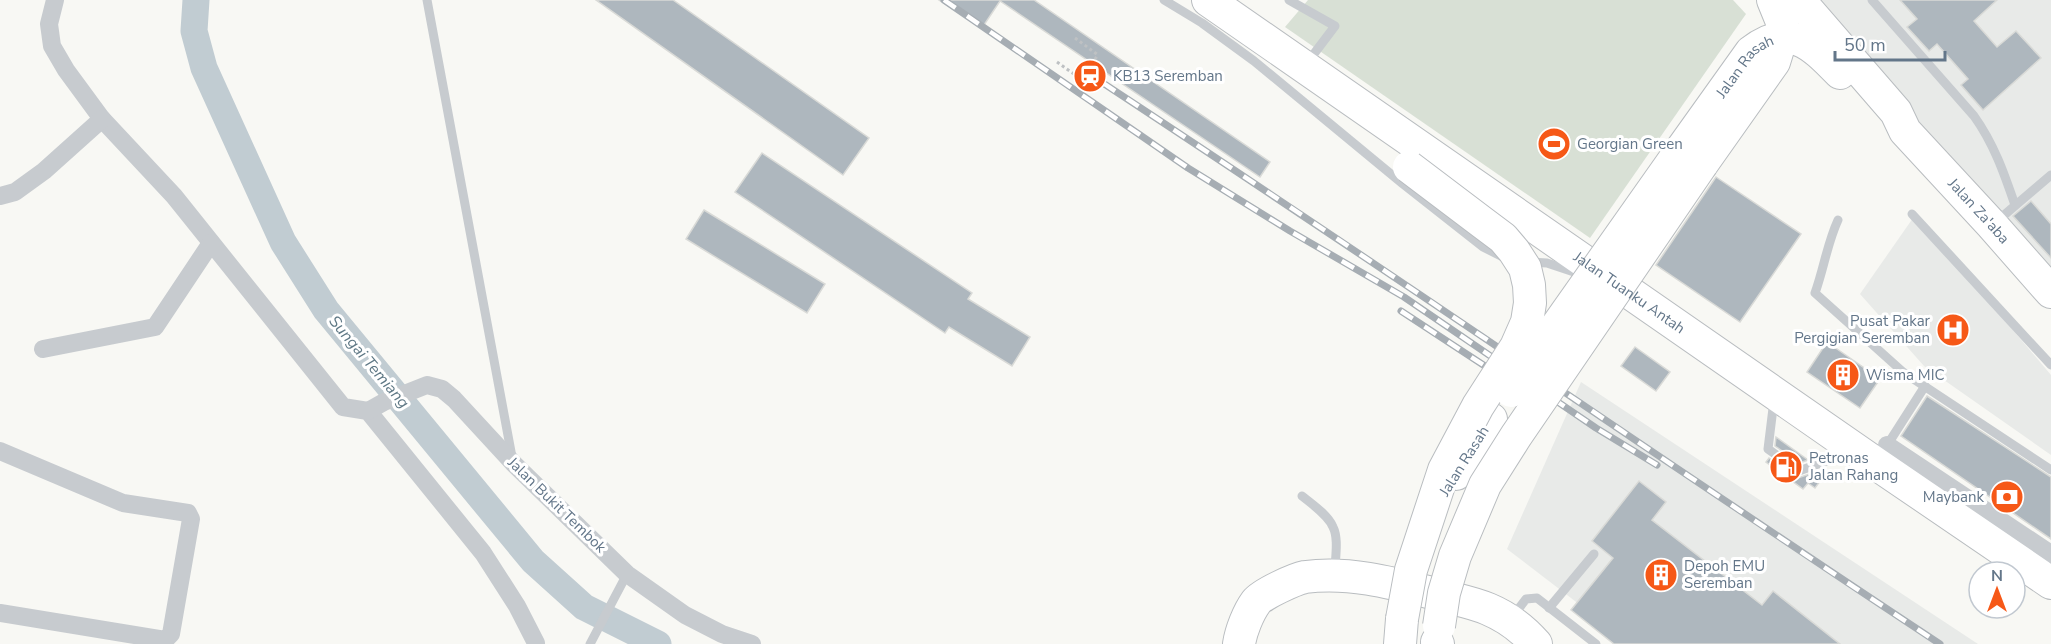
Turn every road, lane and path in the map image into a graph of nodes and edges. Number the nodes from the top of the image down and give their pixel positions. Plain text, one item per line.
1 (55, 0) edge
2 (427, 0) edge
3 (1164, 0) edge
4 (1290, 0) edge
5 (1773, 0) edge
6 (1799, 0) edge
7 (1872, 0) edge
8 (1227, 9) edge
9 (1782, 36) junction
10 (1075, 38) dead end
11 (1058, 62) dead end
12 (1304, 67) junction
13 (102, 119) junction
14 (1905, 131) junction
15 (1691, 157) junction
16 (2051, 175) edge
17 (0, 196) edge
18 (1912, 214) dead end
19 (2003, 215) junction
20 (1838, 220) dead end
21 (211, 243) junction
22 (2051, 292) edge
23 (1632, 295) junction
24 (43, 350) dead end
25 (2051, 365) edge
26 (1925, 386) junction
27 (1775, 394) junction
28 (368, 411) junction
29 (0, 451) edge
30 (1873, 453) junction
31 (513, 462) junction
32 (2051, 470) edge
33 (1302, 495) dead end
34 (1425, 526) junction
35 (1991, 528) junction
36 (1594, 554) dead end
37 (2051, 554) edge
38 (627, 574) junction
39 (1335, 576) junction
40 (2051, 583) edge
41 (1285, 585) junction
42 (1549, 608) junction
43 (0, 613) edge
44 (1401, 631) edge
45 (1516, 632) edge
46 (1438, 639) edge
47 (536, 644) edge
48 (590, 644) edge
49 (752, 644) edge
50 (1239, 644) edge
51 (1253, 644) edge
52 (1536, 644) edge
53 (1596, 644) edge

1 - 13 street
2 - 31 lane
3 - 23 lane
4 - 12 lane
5 - 9 highway
6 - 14 highway, Jalan Za'aba
7 - 19 lane
8 - 12 highway, Jalan Tuanku Antah
8 - 34 highway, bridge
9 - 14 highway, Jalan Za'aba
9 - 15 highway, Jalan Rasah
10 - 11 path, bridge
12 - 23 highway, Jalan Tuanku Antah
13 - 17 street
13 - 21 street
14 - 19 highway, Jalan Za'aba
15 - 34 highway, Jalan Rasah, bridge
15 - 46 highway, Jalan Rasah, bridge
16 - 19 lane
18 - 25 lane
19 - 22 highway, Jalan Za'aba
20 - 26 lane
21 - 24 street
21 - 28 street
23 - 27 highway, Jalan Tuanku Antah
26 - 30 lane
26 - 32 lane
27 - 30 highway, Jalan Tuanku Antah
27 - 30 lane
28 - 31 street, Jalan Bukit Tembok
28 - 47 street
29 - 43 street
30 - 35 highway, Jalan Tuanku Antah
31 - 38 street, Jalan Bukit Tembok
33 - 39 lane
34 - 44 highway, Jalan Rasah, bridge
35 - 37 street
35 - 40 highway, Jalan Tuanku Antah
36 - 42 lane
38 - 48 lane
38 - 49 street, Jalan Bukit Tembok
39 - 41 highway
39 - 45 highway
41 - 50 highway
41 - 51 highway
42 - 45 lane
42 - 53 lane
45 - 52 highway

